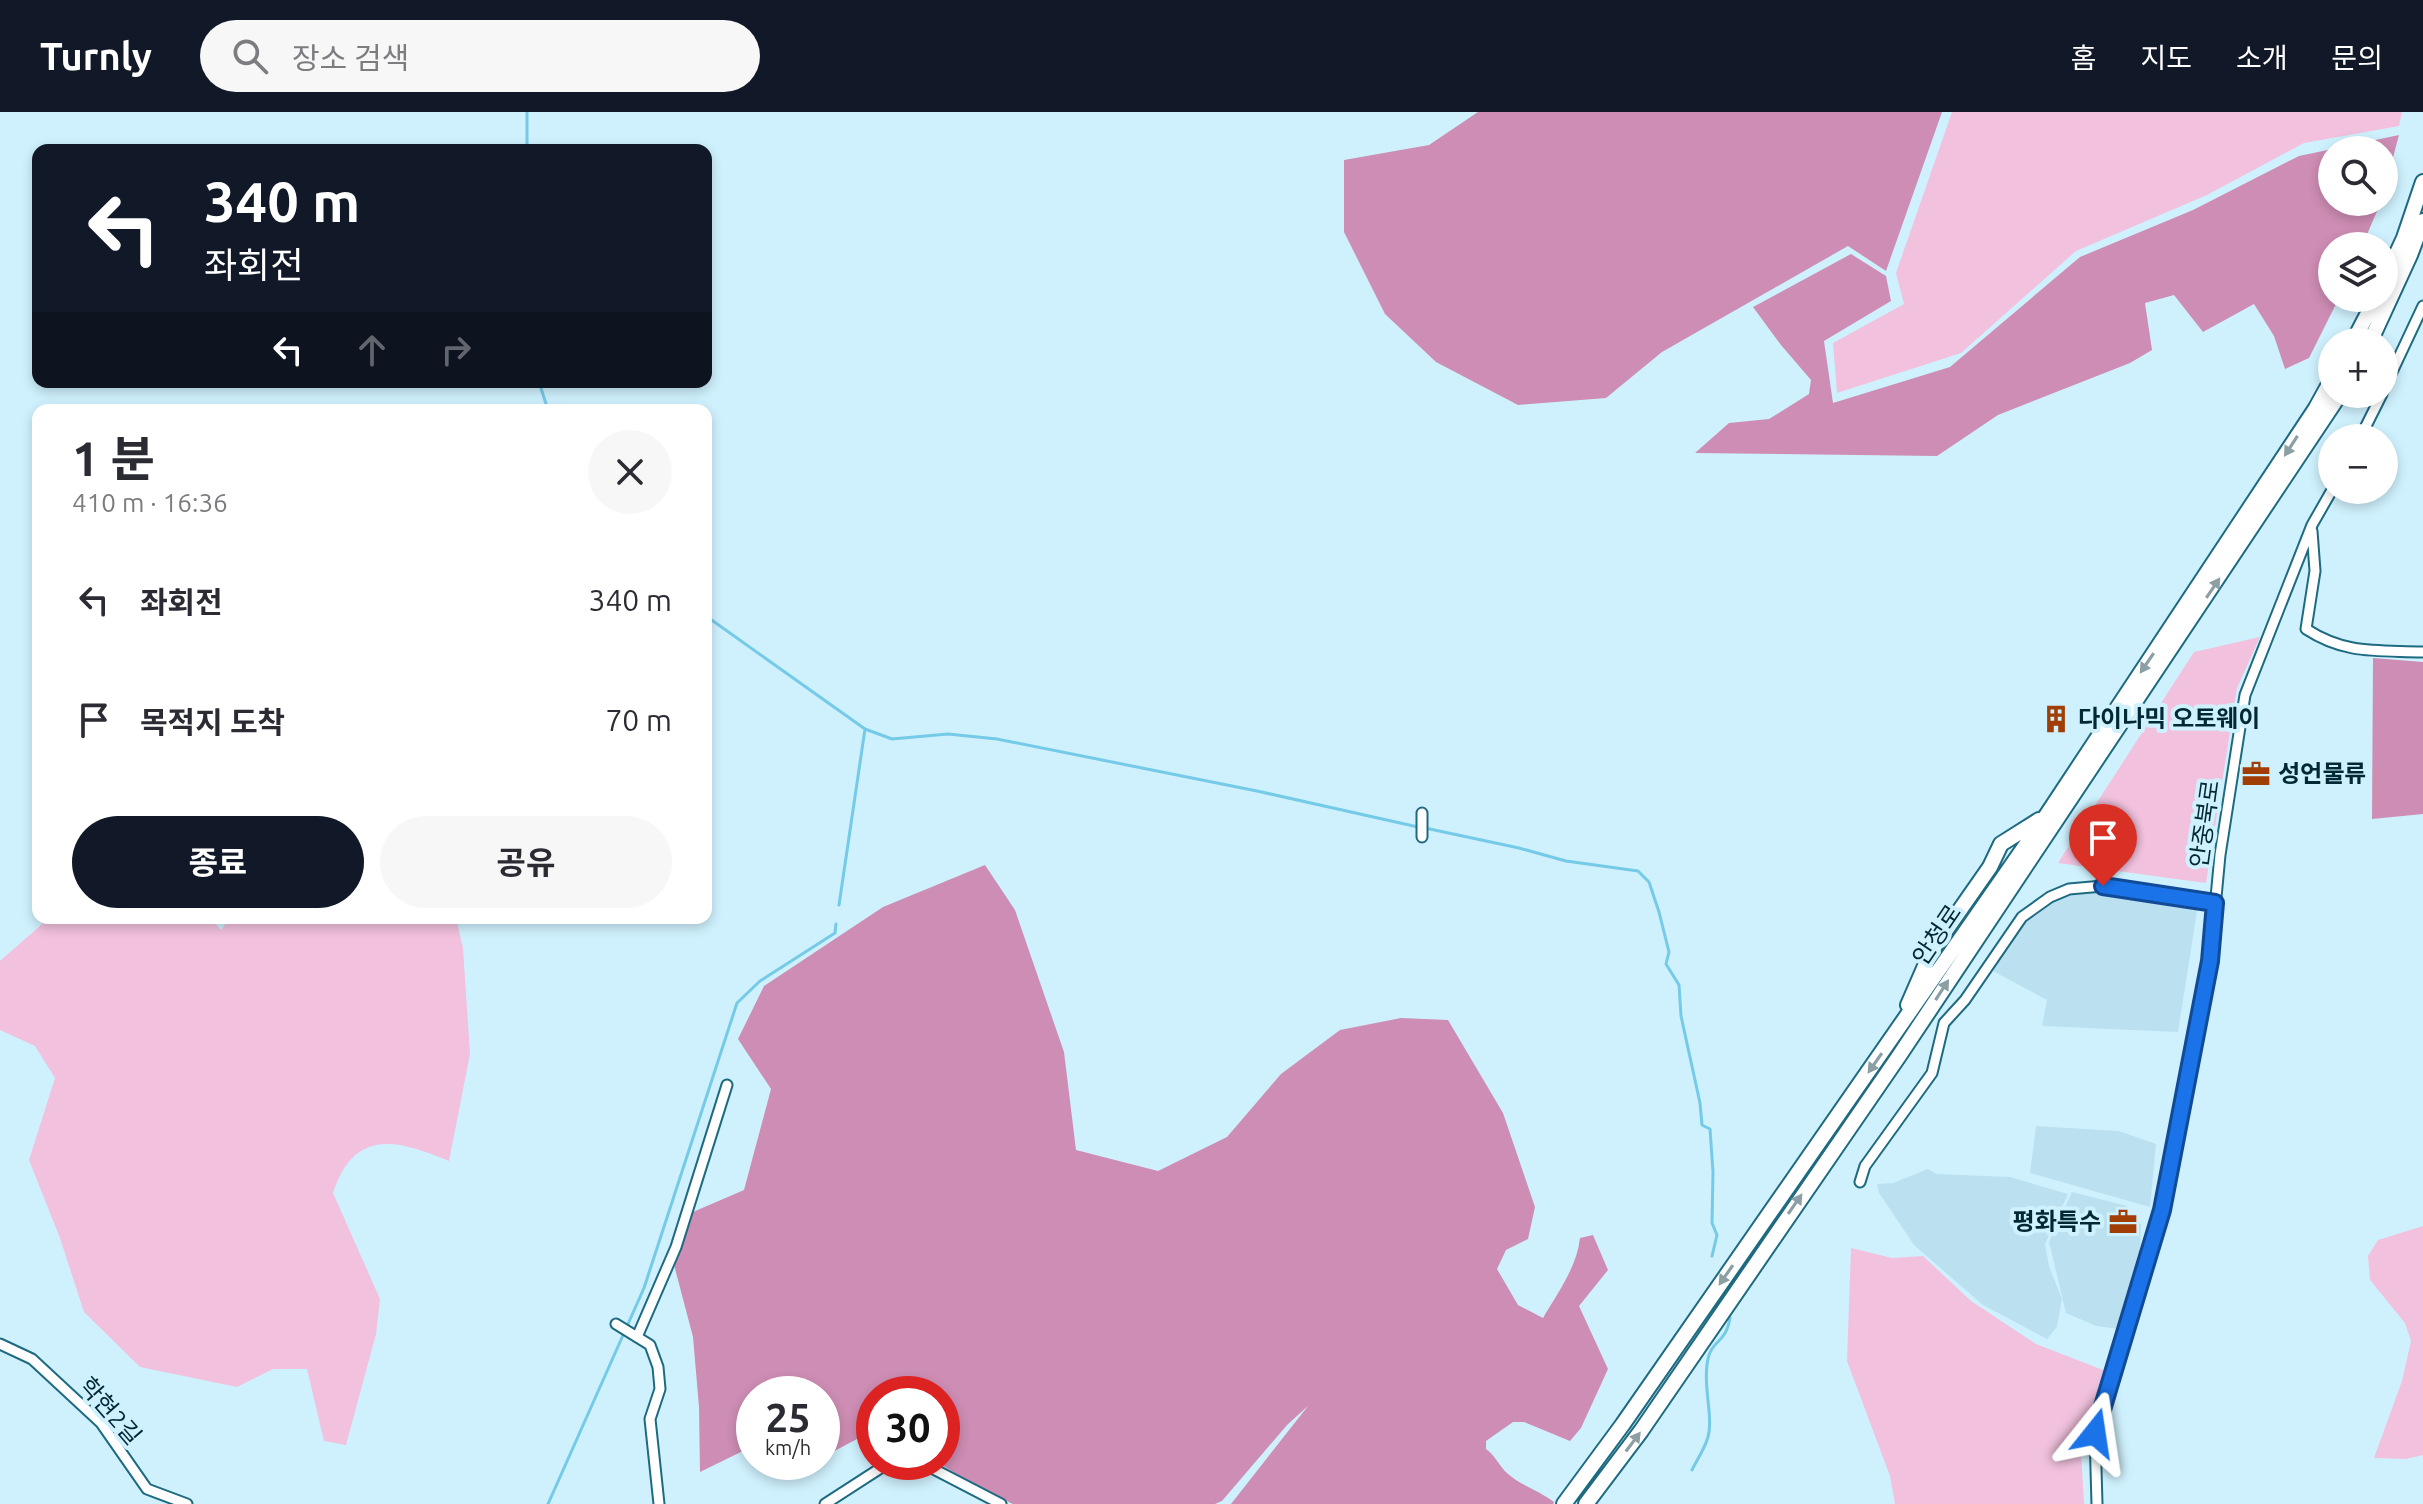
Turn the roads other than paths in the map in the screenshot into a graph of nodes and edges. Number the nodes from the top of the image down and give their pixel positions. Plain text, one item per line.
1 (2423, 182) edge
2 (2423, 221) edge
3 (2398, 251) edge
4 (2423, 306) edge
5 (2376, 328) edge
6 (2398, 360) edge
7 (2318, 404) edge
8 (2331, 408) edge
9 (2324, 504) edge
10 (2312, 525) junction
11 (2423, 652) edge
12 (1422, 813) dead end
13 (2046, 816) junction
14 (1422, 837) dead end
15 (2215, 903) junction
16 (1896, 1033) junction
17 (727, 1085) dead end
18 (1860, 1182) dead end
19 (616, 1324) dead end
20 (637, 1337) junction
21 (0, 1344) edge
22 (862, 1480) edge
23 (955, 1480) edge
24 (187, 1504) edge
25 (659, 1504) edge
26 (825, 1504) edge
27 (1001, 1504) edge
28 (1564, 1504) edge
29 (1586, 1504) edge
30 (2097, 1504) edge

1 - 3 street
2 - 5 street
4 - 6 street
7 -> 13 street, 안청로
29 -> 8 street, 안청로
9 - 10 street, 안중북로
10 - 11 street
10 - 15 street, 안중북로
12 - 14 street
13 - 16 street, 안청로
13 - 16 street
15 - 18 street
15 - 30 street, 안중북로
16 -> 28 street, 안청로
17 - 20 street
19 - 20 street
20 - 25 street
21 - 24 street, 학현2길
22 - 26 street
23 - 27 street

